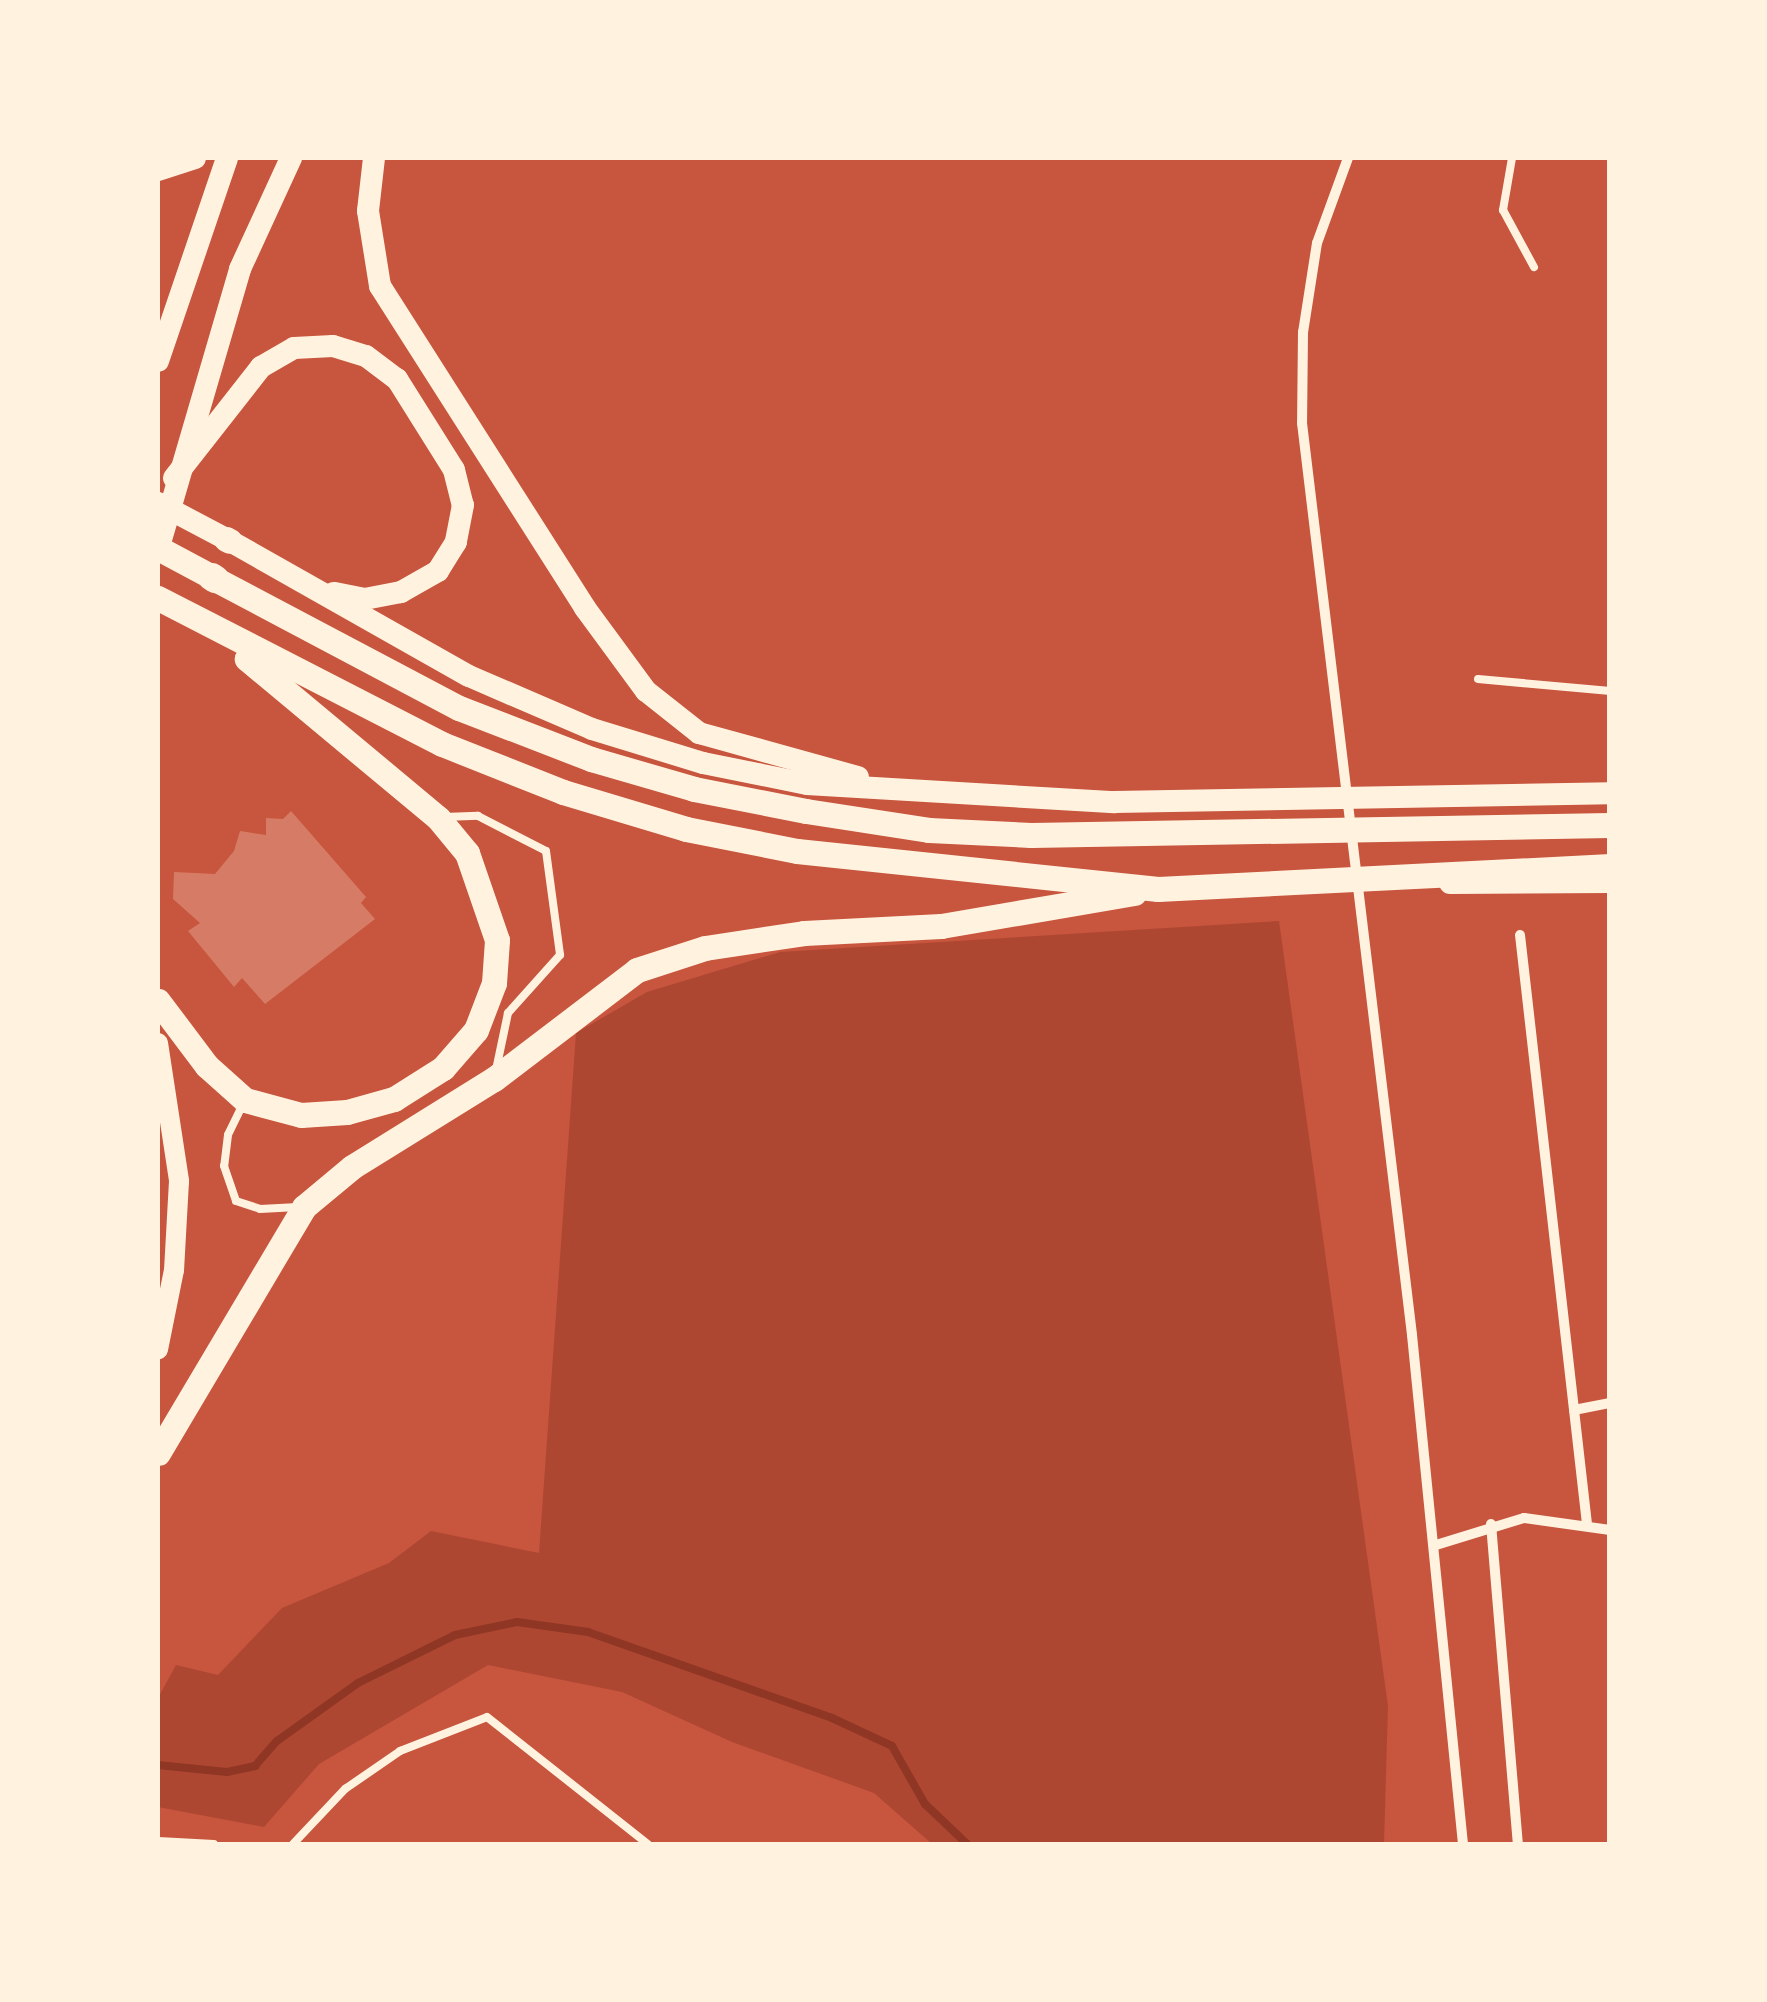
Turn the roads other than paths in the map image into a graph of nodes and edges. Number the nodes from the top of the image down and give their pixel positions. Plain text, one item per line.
1 (195, 158) edge
2 (228, 158) edge
3 (290, 158) edge
4 (374, 158) edge
5 (1348, 158) edge
6 (1512, 158) edge
7 (158, 170) edge
8 (1534, 266) dead end
9 (158, 361) edge
10 (174, 478) junction
11 (158, 503) edge
12 (158, 549) edge
13 (319, 590) junction
14 (158, 598) edge
15 (201, 621) junction
16 (1478, 678) dead end
17 (1610, 691) edge
18 (1610, 793) edge
19 (934, 796) junction
20 (438, 818) junction
21 (1610, 825) edge
22 (1610, 866) edge
23 (1386, 878) junction
24 (1610, 882) edge
25 (1158, 889) junction
26 (1520, 935) dead end
27 (158, 1001) edge
28 (158, 1043) edge
29 (494, 1079) junction
30 (245, 1100) junction
31 (304, 1206) junction
32 (158, 1350) edge
33 (1610, 1402) edge
34 (1574, 1410) junction
35 (158, 1453) edge
36 (1491, 1524) junction
37 (1588, 1524) junction
38 (1610, 1530) edge
39 (1436, 1545) junction
40 (158, 1841) edge
41 (214, 1844) edge
42 (293, 1844) edge
43 (648, 1844) edge
44 (1463, 1844) edge
45 (1518, 1844) edge

1 - 7 main road
2 - 9 main road
3 - 10 main road
4 - 19 main road
5 - 39 street
6 - 8 lane
10 - 12 main road
10 - 13 main road
11 - 13 main road
12 - 21 highway
13 - 19 main road
14 - 15 highway
15 - 20 highway
15 - 25 highway
16 - 17 lane
18 - 19 main road
20 - 29 lane
20 - 30 highway
22 - 23 highway
23 - 24 main road
23 - 25 highway
25 - 29 highway
26 - 34 street
27 - 30 highway
28 - 32 main road
29 - 31 highway
30 - 31 lane
31 - 35 highway
33 - 34 street
34 - 37 street
36 - 37 street
36 - 39 street
36 - 45 street
37 - 38 street
39 - 44 street
40 - 41 lane
42 - 43 lane

